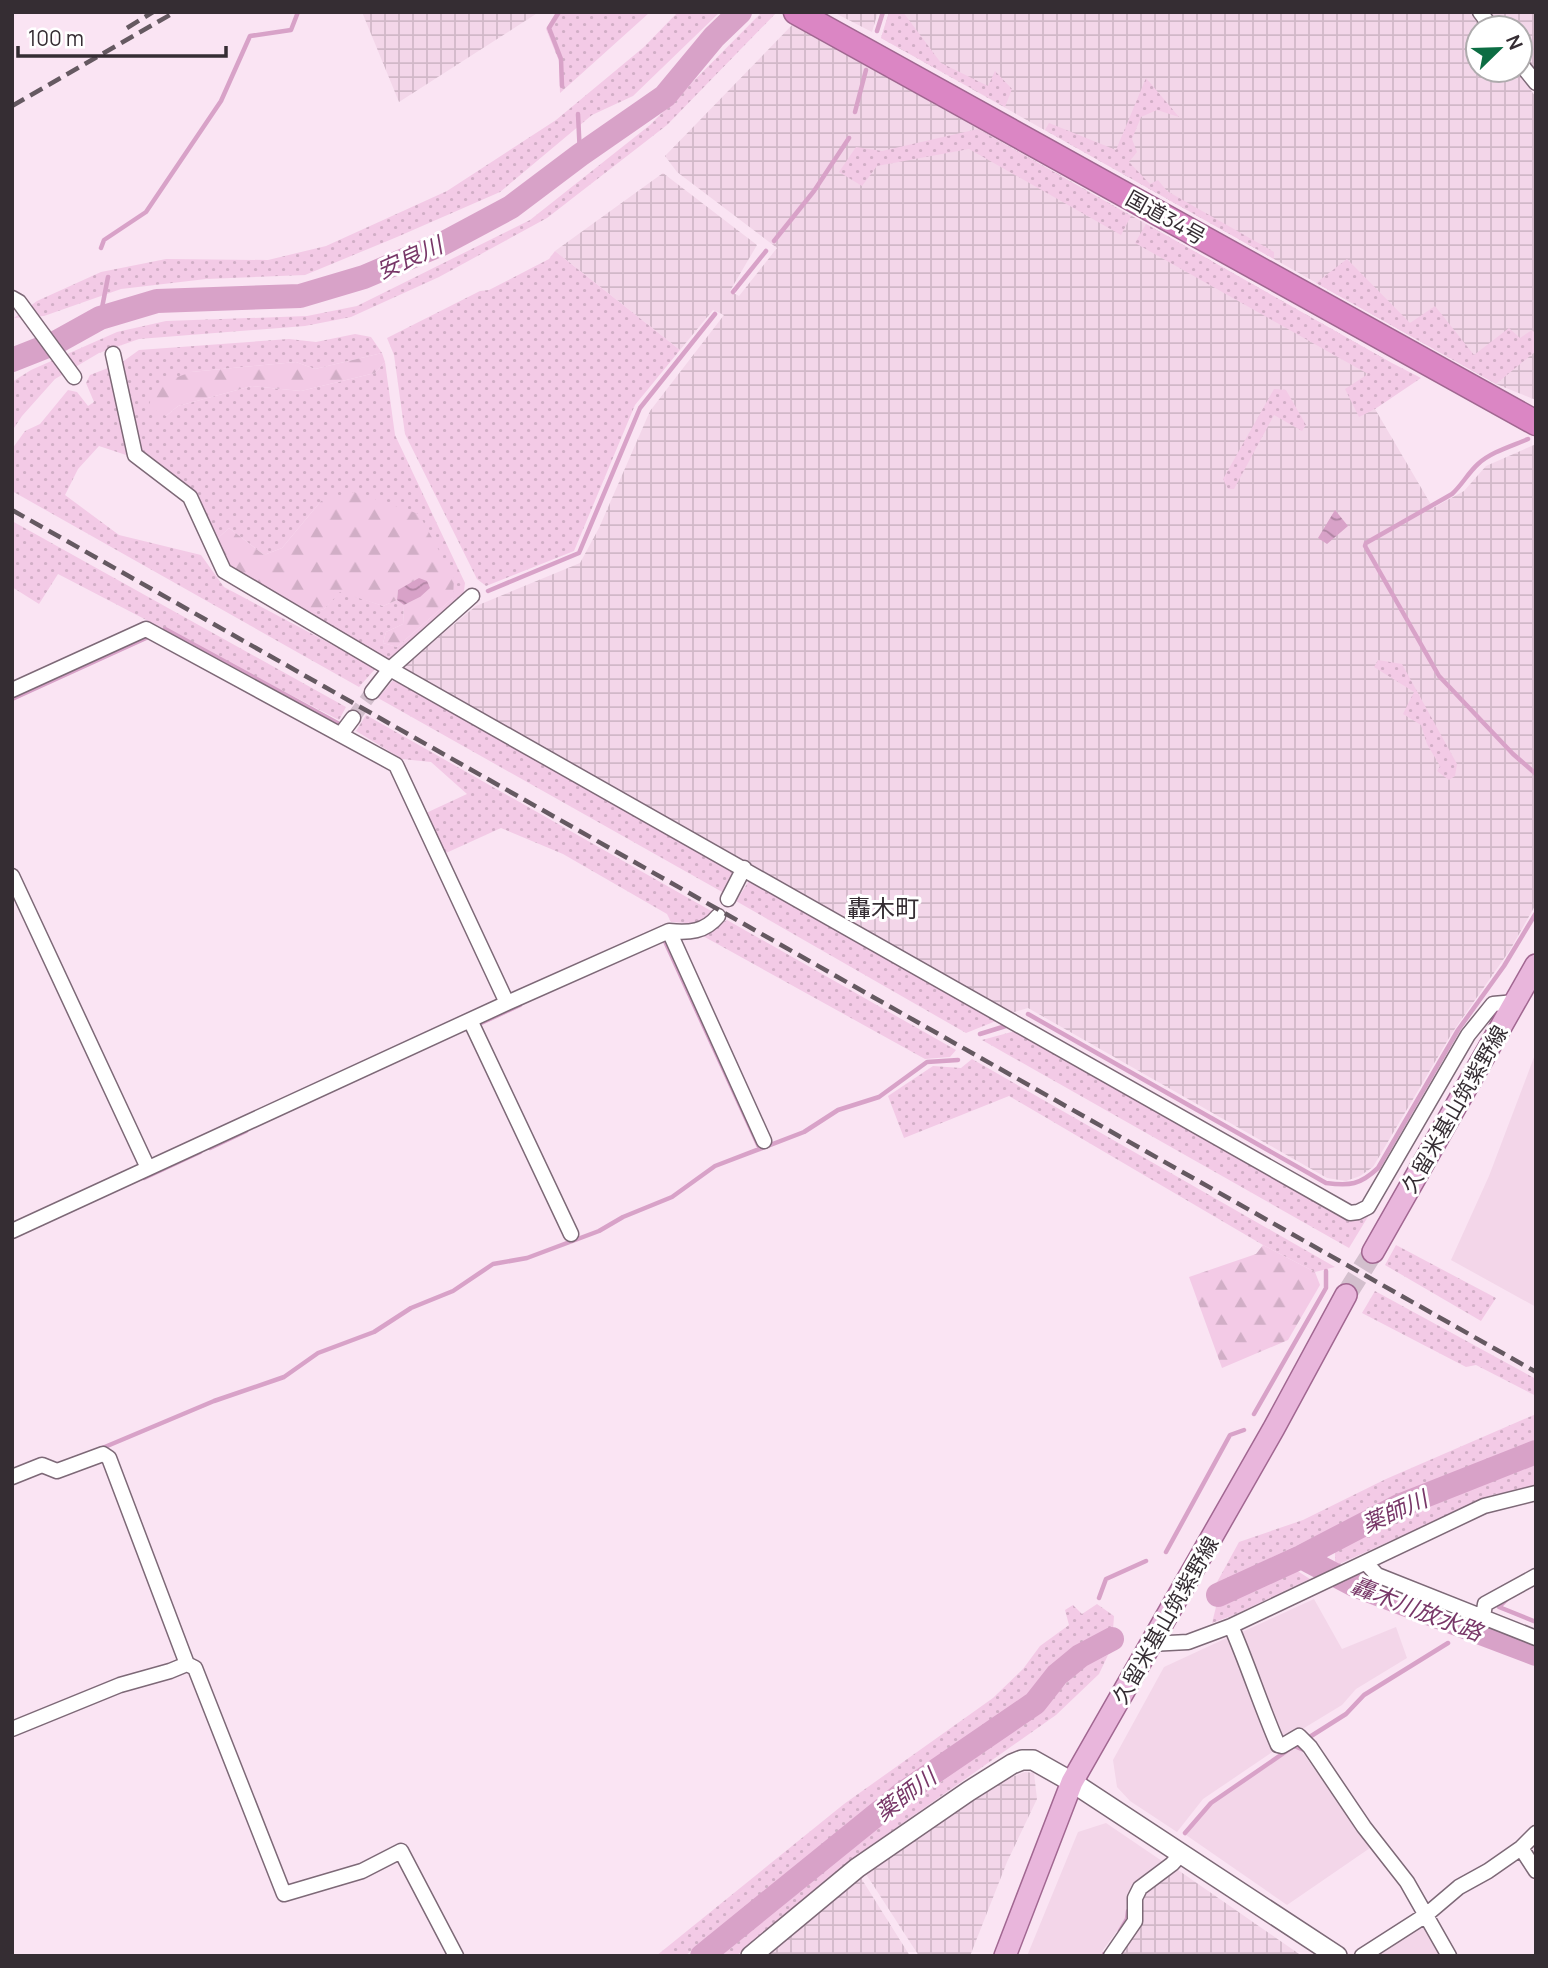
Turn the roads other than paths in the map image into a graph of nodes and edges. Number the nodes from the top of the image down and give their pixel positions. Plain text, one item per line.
1 (796, 12) edge
2 (15, 300) edge
3 (113, 354) dead end
4 (72, 374) dead end
5 (1535, 422) edge
6 (472, 596) dead end
7 (390, 669) junction
8 (12, 690) edge
9 (372, 692) tunnel mouth
10 (353, 718) tunnel mouth
11 (341, 734) junction
12 (744, 868) junction
13 (12, 876) edge
14 (728, 899) dead end
15 (718, 916) dead end
16 (669, 931) junction
17 (1536, 965) edge
18 (1515, 1002) junction
19 (507, 1003) junction
20 (470, 1020) junction
21 (764, 1142) dead end
22 (148, 1168) junction
23 (12, 1231) edge
24 (571, 1234) dead end
25 (1373, 1252) tunnel mouth
26 (1346, 1294) tunnel mouth
27 (12, 1477) edge
28 (1536, 1493) edge
29 (1360, 1566) junction
30 (1536, 1576) edge
31 (1483, 1617) junction
32 (1231, 1626) junction
33 (1536, 1638) edge
34 (1150, 1644) junction
35 (187, 1664) junction
36 (12, 1729) edge
37 (1072, 1782) junction
38 (1536, 1833) edge
39 (1521, 1848) junction
40 (1182, 1853) junction
41 (1536, 1871) edge
42 (1426, 1915) junction
43 (456, 1956) edge
44 (751, 1956) edge
45 (1005, 1956) edge
46 (1111, 1956) edge
47 (1337, 1956) edge
48 (1362, 1956) edge
49 (1448, 1956) edge

1 - 5 highway, 国道34号
2 - 4 street
3 - 7 street
6 - 7 street
7 - 9 street
7 - 12 street
8 - 11 street
10 - 11 street
11 - 19 street
12 - 14 street
12 - 18 street
13 - 22 street
15 - 16 street
16 - 19 street
16 - 21 street
17 - 18 main road, 久留米基山筑紫野線
18 - 25 main road, 久留米基山筑紫野線
19 - 20 street
20 - 22 street
20 - 24 street
22 - 23 street
26 - 34 main road, 久留米基山筑紫野線
27 - 35 street
28 - 29 street
29 - 31 street
29 - 32 street
30 - 31 street
31 - 33 street
32 - 34 street
32 - 42 street
34 - 37 main road, 久留米基山筑紫野線
35 - 36 street
35 - 43 street
37 - 40 street
37 - 44 street
37 - 45 main road, 久留米基山筑紫野線
38 - 39 street
39 - 41 street
39 - 42 street
40 - 46 street
40 - 47 street
42 - 48 street
42 - 49 street

